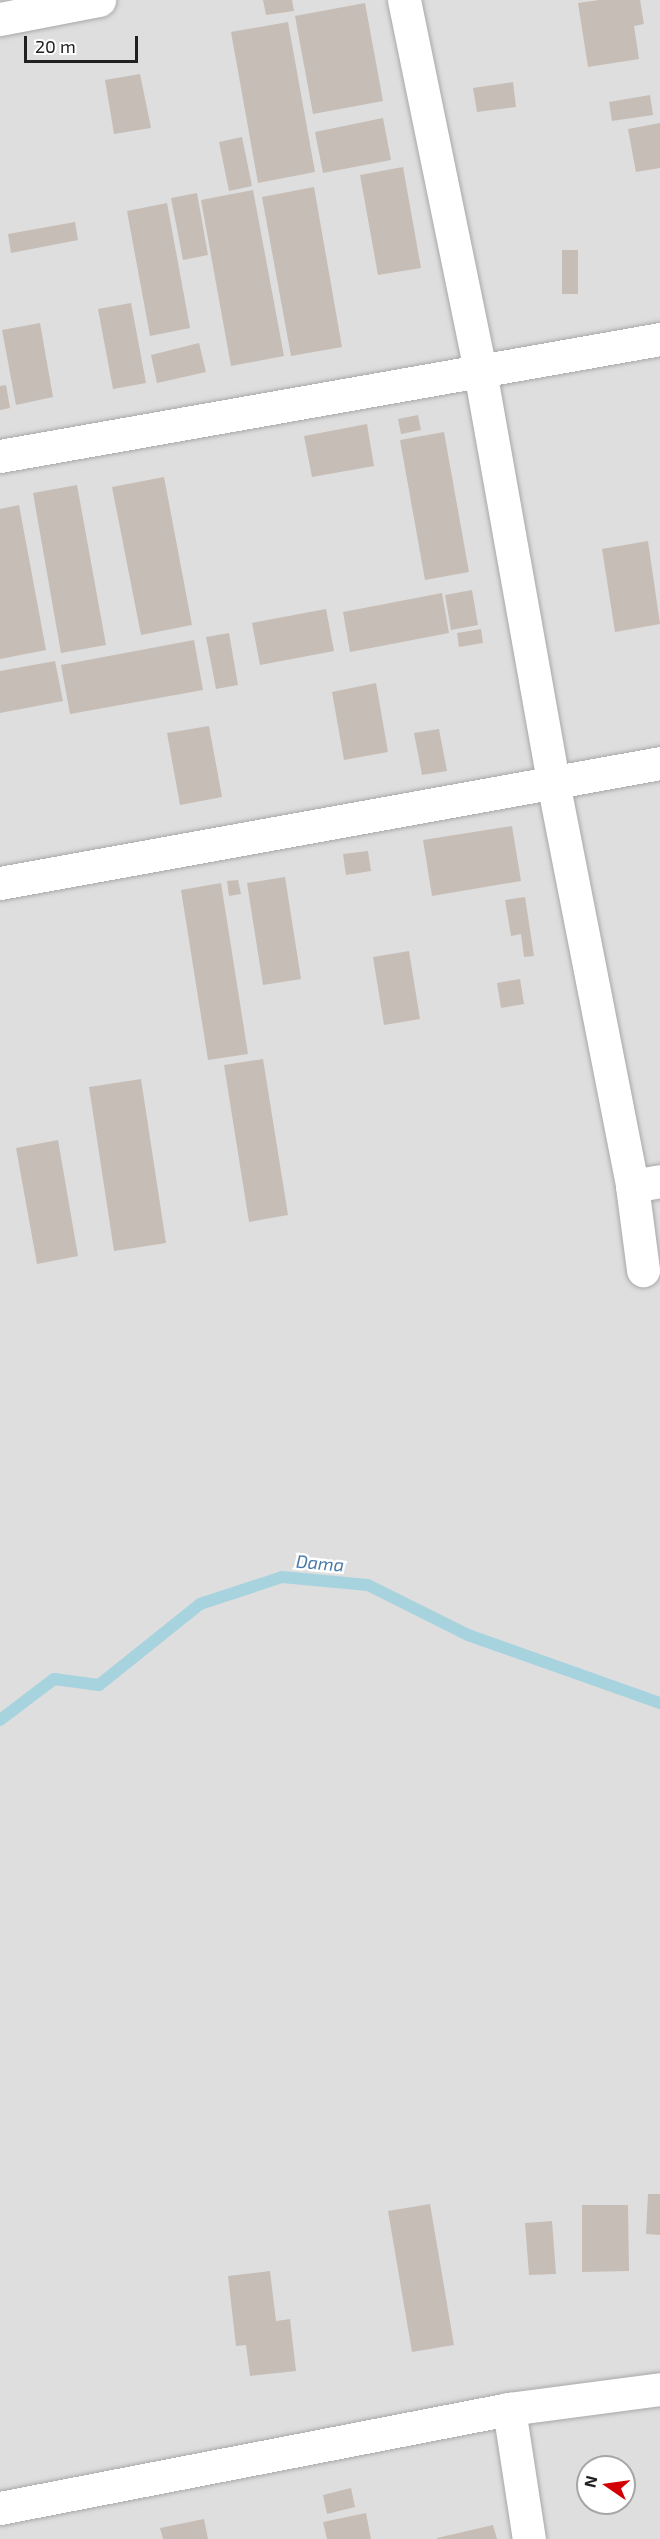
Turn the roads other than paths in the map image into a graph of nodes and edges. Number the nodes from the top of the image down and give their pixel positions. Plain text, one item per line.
1 (99, 0) edge
2 (404, 0) edge
3 (0, 18) edge
4 (660, 339) edge
5 (480, 371) junction
6 (0, 456) edge
7 (660, 763) edge
8 (553, 782) junction
9 (0, 883) edge
10 (646, 1184) edge
11 (643, 1270) dead end
12 (660, 2390) edge
13 (509, 2409) junction
14 (0, 2508) edge
15 (529, 2539) edge

1 - 3 street
2 - 5 street
4 - 5 street
5 - 6 street
5 - 8 street
7 - 8 street
8 - 9 street
8 - 10 street
10 - 11 street
12 - 13 street
13 - 14 street
13 - 15 street

